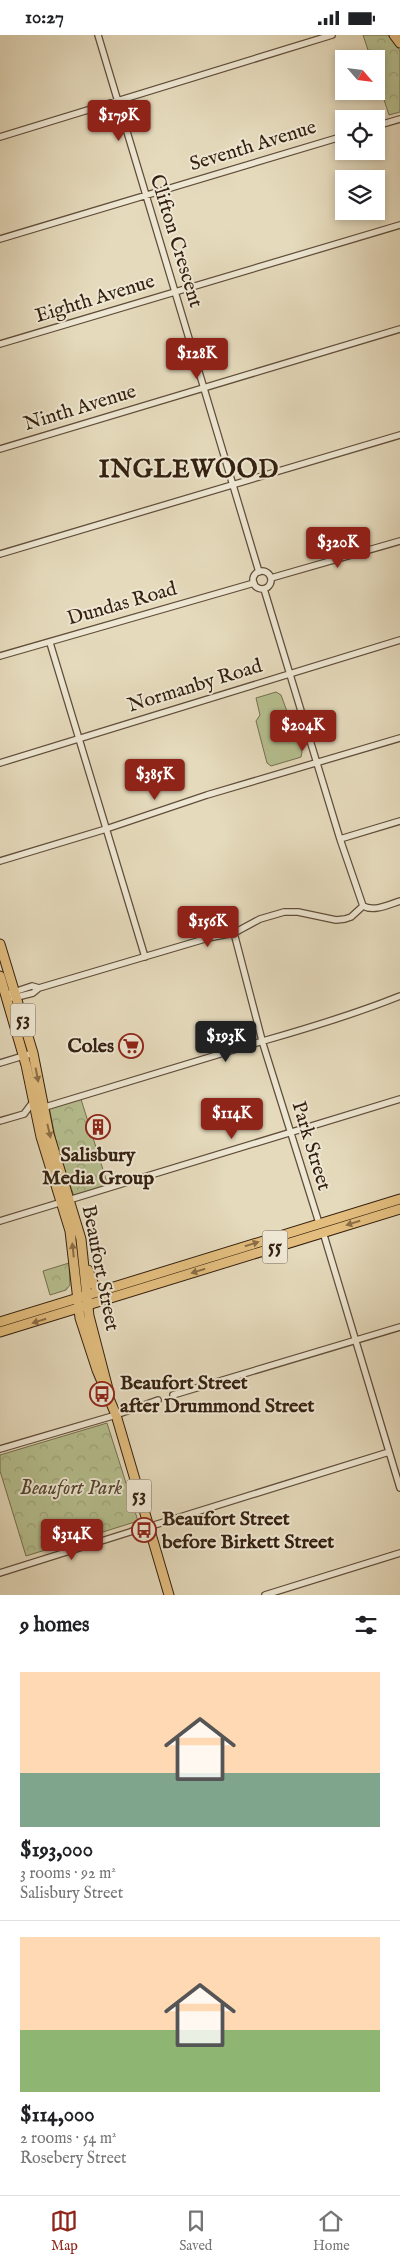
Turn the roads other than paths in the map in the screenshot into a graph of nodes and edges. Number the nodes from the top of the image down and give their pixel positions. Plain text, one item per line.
1 (98, 35) edge
2 (332, 35) edge
3 (394, 35) edge
4 (400, 43) edge
5 (118, 101) junction
6 (400, 119) edge
7 (385, 123) edge
8 (0, 137) edge
9 (335, 139) edge
10 (146, 195) junction
11 (400, 225) edge
12 (0, 239) edge
13 (174, 292) junction
14 (400, 329) edge
15 (0, 344) edge
16 (203, 389) junction
17 (400, 435) edge
18 (0, 449) edge
19 (233, 484) junction
20 (400, 541) edge
21 (0, 555) edge
22 (260, 571) junction
23 (270, 578) junction
24 (254, 583) junction
25 (264, 589) junction
26 (400, 640) edge
27 (50, 643) junction
28 (0, 656) edge
29 (289, 673) junction
30 (400, 738) edge
31 (79, 739) junction
32 (0, 763) edge
33 (317, 764) junction
34 (400, 821) edge
35 (106, 829) junction
36 (340, 839) junction
37 (0, 861) edge
38 (400, 901) edge
39 (363, 906) junction
40 (234, 933) junction
41 (0, 944) edge
42 (145, 957) junction
43 (0, 976) edge
44 (16, 995) junction
45 (400, 996) edge
46 (6, 997) junction
47 (262, 1041) junction
48 (28, 1054) junction
49 (0, 1063) edge
50 (400, 1099) edge
51 (38, 1107) junction
52 (24, 1114) junction
53 (0, 1121) edge
54 (37, 1121) junction
55 (290, 1133) junction
56 (400, 1199) edge
57 (66, 1202) junction
58 (400, 1209) edge
59 (0, 1221) edge
60 (319, 1223) junction
61 (323, 1232) junction
62 (83, 1253) junction
63 (105, 1290) junction
64 (86, 1295) junction
65 (76, 1298) junction
66 (83, 1308) junction
67 (65, 1313) junction
68 (0, 1322) edge
69 (400, 1327) edge
70 (0, 1332) edge
71 (354, 1341) junction
72 (97, 1370) junction
73 (173, 1395) dead end
74 (109, 1396) junction
75 (158, 1400) dead end
76 (116, 1415) junction
77 (0, 1449) edge
78 (389, 1452) junction
79 (400, 1488) edge
80 (146, 1517) junction
81 (148, 1527) junction
82 (400, 1553) edge
83 (0, 1573) edge
84 (169, 1595) edge
85 (265, 1595) edge

1 - 5 street, Clifton Crescent
2 - 5 street
3 - 4 main road
5 - 8 street
5 - 10 street, Clifton Crescent
6 - 7 street
9 - 10 street, Seventh Avenue
10 - 12 street, Seventh Avenue
10 - 13 street, Clifton Crescent
11 - 13 street, Eighth Avenue
13 - 15 street, Eighth Avenue
13 - 16 street, Clifton Crescent
14 - 16 street, Ninth Avenue
16 - 18 street, Ninth Avenue
16 - 19 street, Clifton Crescent
17 - 19 street
19 - 21 street
19 - 22 street, Clifton Crescent
20 - 23 street
22 - 23 street
22 - 24 street
23 - 25 street
24 - 25 street
24 - 27 street, Dundas Road
25 - 29 street
26 - 29 street, Normanby Road
27 - 28 street, Dundas Road
27 - 31 street
29 - 31 street, Normanby Road
29 - 33 street
30 - 33 street
31 - 32 street, Normanby Road
31 - 35 street
33 - 35 street
33 - 36 street
34 - 36 street
35 - 37 street
35 - 42 street
36 - 39 street
38 - 39 street
39 - 40 street
40 - 42 street
40 - 47 street, Park Street
41 - 44 main road, Beaufort Street / 53
42 - 44 street
43 - 46 main road, Beaufort Street / 53
44 - 46 street
44 - 48 main road, Beaufort Street / 53
45 - 47 street
46 - 48 main road, Beaufort Street / 53
47 - 51 street
47 - 55 street, Park Street
48 - 49 street
48 - 51 main road, Beaufort Street / 53
50 - 55 street
51 - 52 street
51 - 54 main road, Beaufort Street / 53
51 -> 57 main road, Beaufort Street / 53
52 - 53 street
52 - 54 street
54 - 57 main road, Beaufort Street / 53
55 - 57 street
55 - 60 street, Park Street
56 - 60 main road, 55
57 - 59 street
57 - 62 main road, Beaufort Street / 53
65 -> 57 main road, Beaufort Street / 53
58 -> 61 main road, 55
63 -> 60 main road, 55
61 -> 66 main road, 55
61 - 71 street
62 - 63 main road
62 - 64 main road, Beaufort Street / 53
63 - 64 main road, 55
64 - 65 main road, 55
64 - 66 main road, Beaufort Street / 53
65 - 66 main road, Beaufort Street / 53
65 - 68 main road, 55
66 - 67 main road, 55
66 - 72 main road, Beaufort Street / 53
66 - 74 main road, Beaufort Street / 53
67 -> 70 main road, 55
67 - 72 main road
69 - 71 street
71 - 73 street
71 - 78 street
72 - 74 main road, Beaufort Street / 53
74 - 76 main road, Beaufort Street / 53
75 - 76 street
76 - 77 street
76 - 80 main road, Beaufort Street / 53
78 - 79 street
78 - 81 street
80 - 81 main road, Beaufort Street / 53
80 - 83 street
81 - 84 main road, Beaufort Street / 53
82 - 85 street

